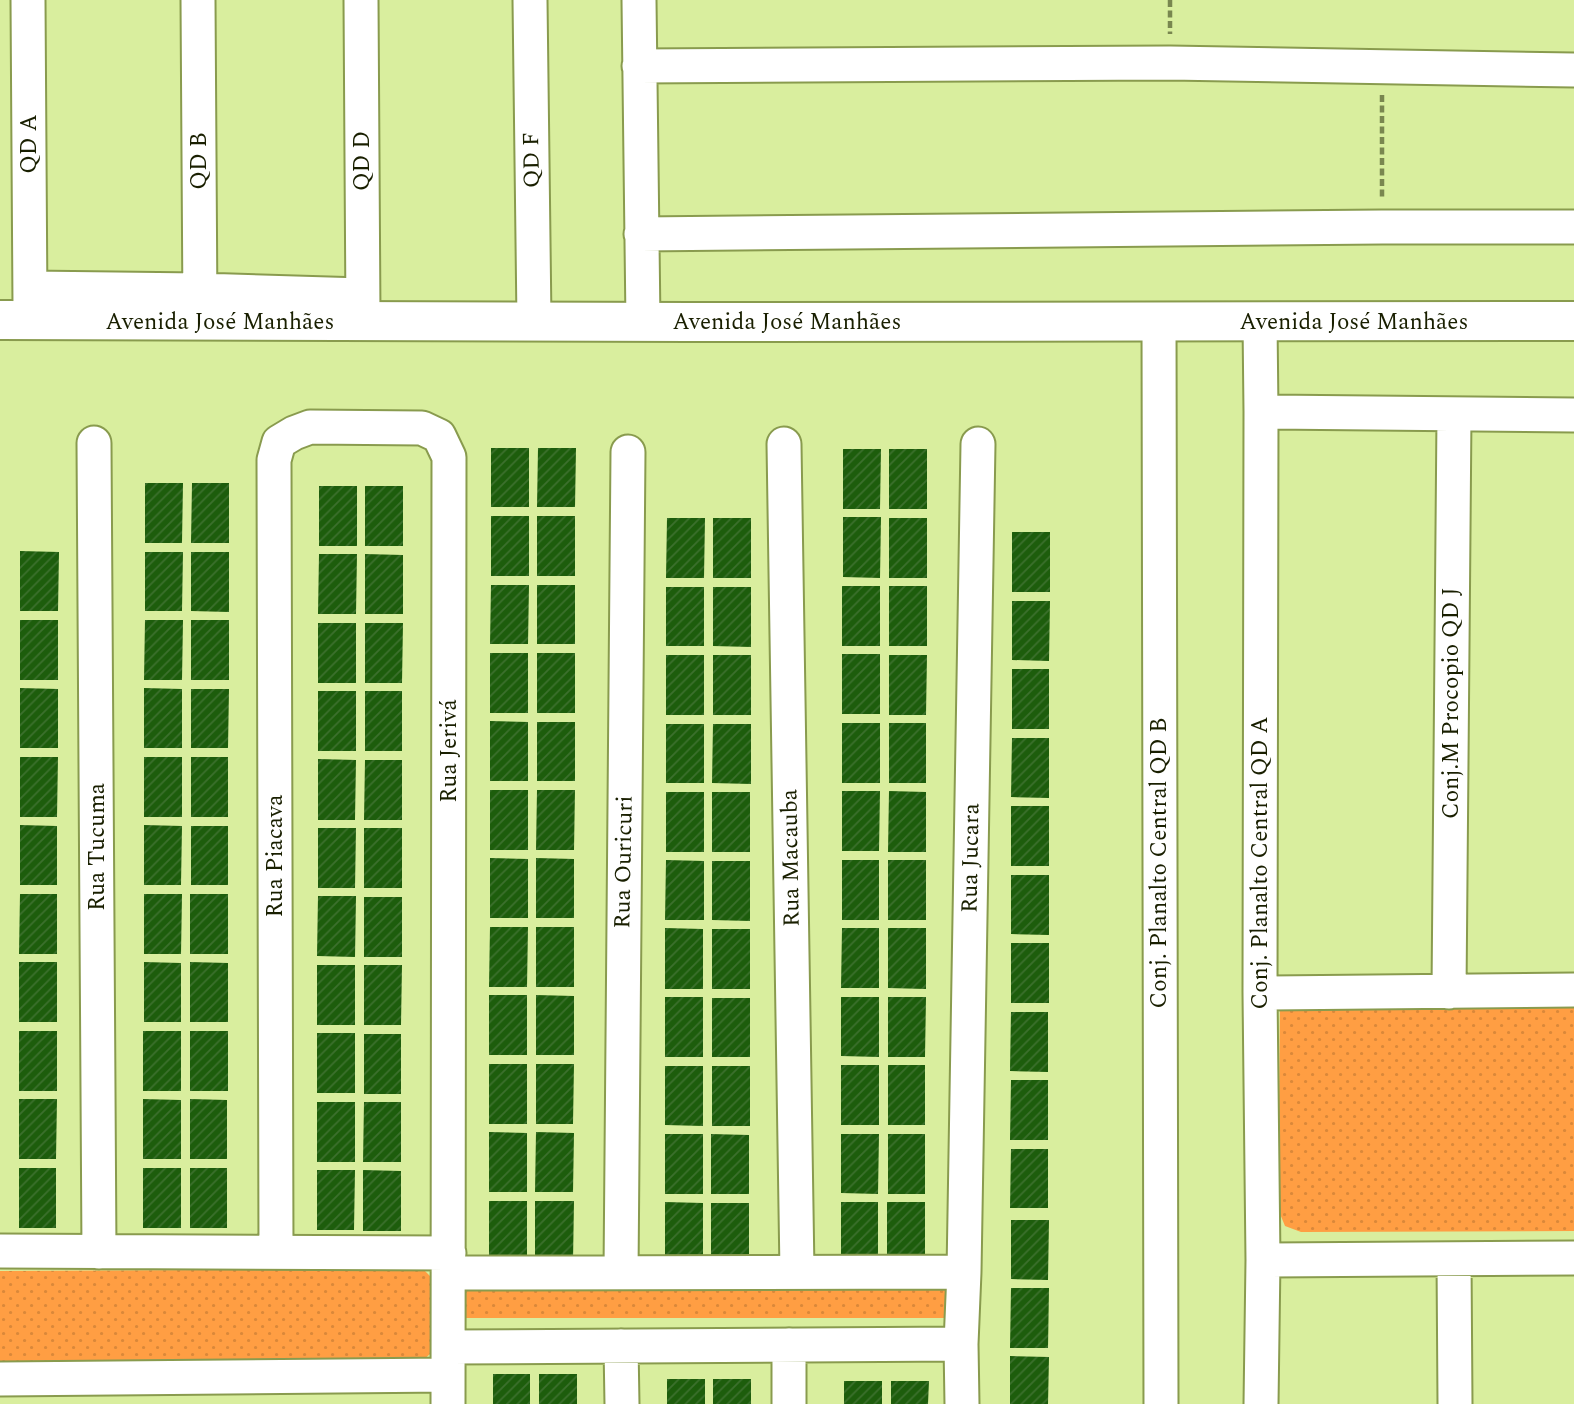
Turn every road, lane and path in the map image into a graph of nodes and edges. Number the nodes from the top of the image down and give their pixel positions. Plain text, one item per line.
1 (28, 0) edge
2 (198, 0) edge
3 (361, 0) edge
4 (530, 0) edge
5 (639, 0) edge
6 (639, 65) junction
7 (1382, 66) junction
8 (1574, 70) edge
9 (1382, 227) junction
10 (1574, 227) edge
11 (641, 234) junction
12 (200, 306) junction
13 (20, 309) edge
14 (363, 309) junction
15 (534, 321) junction
16 (1159, 321) junction
17 (1574, 321) edge
18 (643, 322) junction
19 (1260, 322) junction
20 (1261, 412) junction
21 (1454, 415) junction
22 (1574, 415) edge
23 (94, 443) dead end
24 (784, 444) dead end
25 (978, 444) dead end
26 (628, 452) dead end
27 (274, 460) joint
28 (1574, 990) edge
29 (1449, 992) junction
30 (1260, 993) junction
31 (0, 1251) edge
32 (99, 1252) junction
33 (276, 1252) junction
34 (1574, 1258) edge
35 (1454, 1259) junction
36 (1263, 1261) junction
37 (449, 1263) junction
38 (797, 1272) junction
39 (964, 1272) junction
40 (621, 1273) junction
41 (961, 1344) junction
42 (789, 1345) junction
43 (621, 1346) junction
44 (449, 1375) edge
45 (0, 1379) edge
46 (281, 1390) edge
47 (105, 1391) edge
48 (622, 1404) edge
49 (789, 1404) edge
50 (962, 1404) edge
51 (1161, 1404) edge
52 (1261, 1404) edge
53 (1455, 1404) edge

1 - 13 street, QD A
2 - 12 street, QD B
3 - 14 street, QD D
4 - 15 street, QD F
5 - 6 street
6 - 7 street
6 - 11 street
7 - 8 street
7 - 9 path
9 - 10 street
9 - 11 street
11 - 18 street
12 - 13 street, Avenida José Manhães
12 - 14 street, Avenida José Manhães
14 - 15 street, Avenida José Manhães
15 - 18 street, Avenida José Manhães
16 - 18 street, Avenida José Manhães
16 - 19 street, Avenida José Manhães
16 - 51 street, Conj. Planalto Central QD B
17 - 19 street, Avenida José Manhães
19 - 20 street, Conj. Planalto Central QD A
20 - 21 street
20 - 30 street, Conj. Planalto Central QD A
21 - 22 street
21 - 29 street, Conj.M Procopio QD J
23 - 32 street, Rua Tucuma
24 - 38 street, Rua Macauba
25 - 39 street, Rua Jucara
26 - 40 street, Rua Ouricuri
27 - 33 street, Rua Piacava
27 - 37 street, Rua Jerivá
28 - 29 street
29 - 30 street
30 - 36 street, Conj. Planalto Central QD A
31 - 32 street
32 - 33 street
33 - 37 street
34 - 35 street
35 - 36 street
35 - 53 street
36 - 52 street, Conj. Planalto Central QD A
37 - 40 street
37 - 44 street, Rua Jerivá
38 - 39 street
38 - 40 street
39 - 41 street, Rua Jucara
41 - 42 street
41 - 50 street
42 - 43 street
42 - 49 street
43 - 44 street
43 - 48 street
44 - 46 street
45 - 47 street
46 - 47 street

